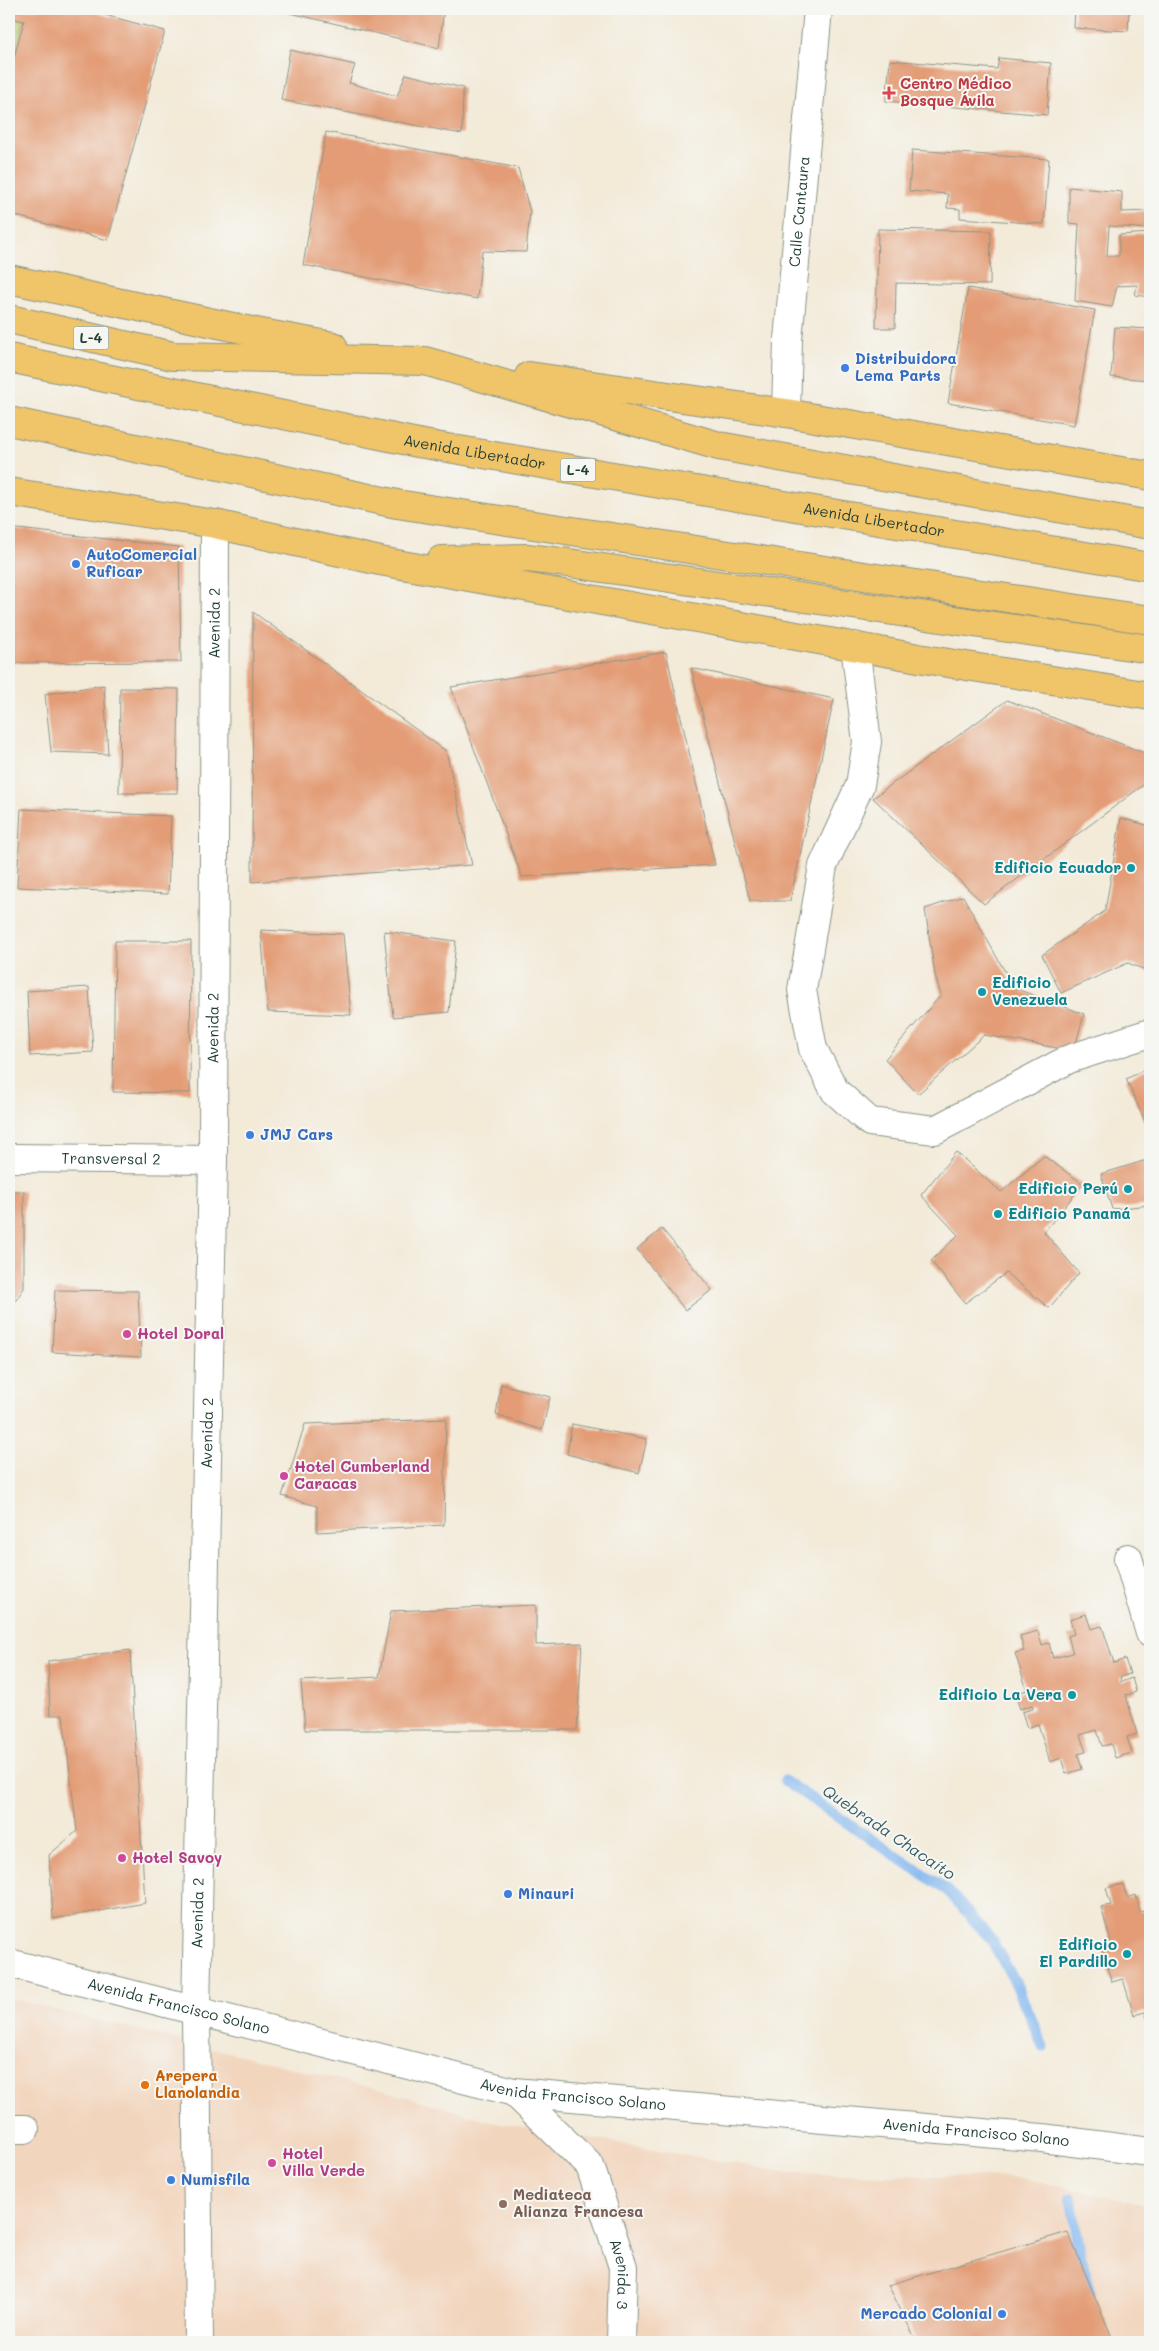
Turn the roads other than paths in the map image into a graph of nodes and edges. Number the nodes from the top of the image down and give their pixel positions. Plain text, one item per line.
1 (818, 9) edge
2 (9, 280) edge
3 (9, 319) edge
4 (9, 358) edge
5 (425, 361) junction
6 (786, 413) junction
7 (9, 421) edge
8 (1150, 476) edge
9 (9, 492) edge
10 (215, 524) junction
11 (1150, 525) edge
12 (380, 561) junction
13 (1150, 567) edge
14 (1150, 620) edge
15 (855, 646) junction
16 (1150, 649) edge
17 (1150, 696) edge
18 (1150, 1033) edge
19 (9, 1158) edge
20 (214, 1160) junction
21 (1128, 1558) dead end
22 (1150, 1633) edge
23 (9, 1963) edge
24 (196, 2012) junction
25 (514, 2092) junction
26 (1150, 2152) edge
27 (199, 2342) edge
28 (622, 2342) edge

1 - 6 street, Calle Cantaura
2 - 5 main road, L-4
3 - 5 main road, L-4
4 - 13 main road, Avenida Libertador / L-4
5 - 6 main road, L-4
5 - 11 main road, L-4
6 - 8 main road, L-4
7 - 14 main road
9 - 10 main road
10 - 12 main road
10 - 20 street, Avenida 2
12 - 15 main road
12 - 16 main road
15 - 17 main road
15 - 18 street
19 - 20 street, Transversal 2
20 - 24 street, Avenida 2
21 - 22 street
23 - 24 street, Avenida Francisco Solano
24 - 25 street, Avenida Francisco Solano
24 - 27 street, Avenida 2
25 - 26 street, Avenida Francisco Solano
25 - 28 street, Avenida 3

